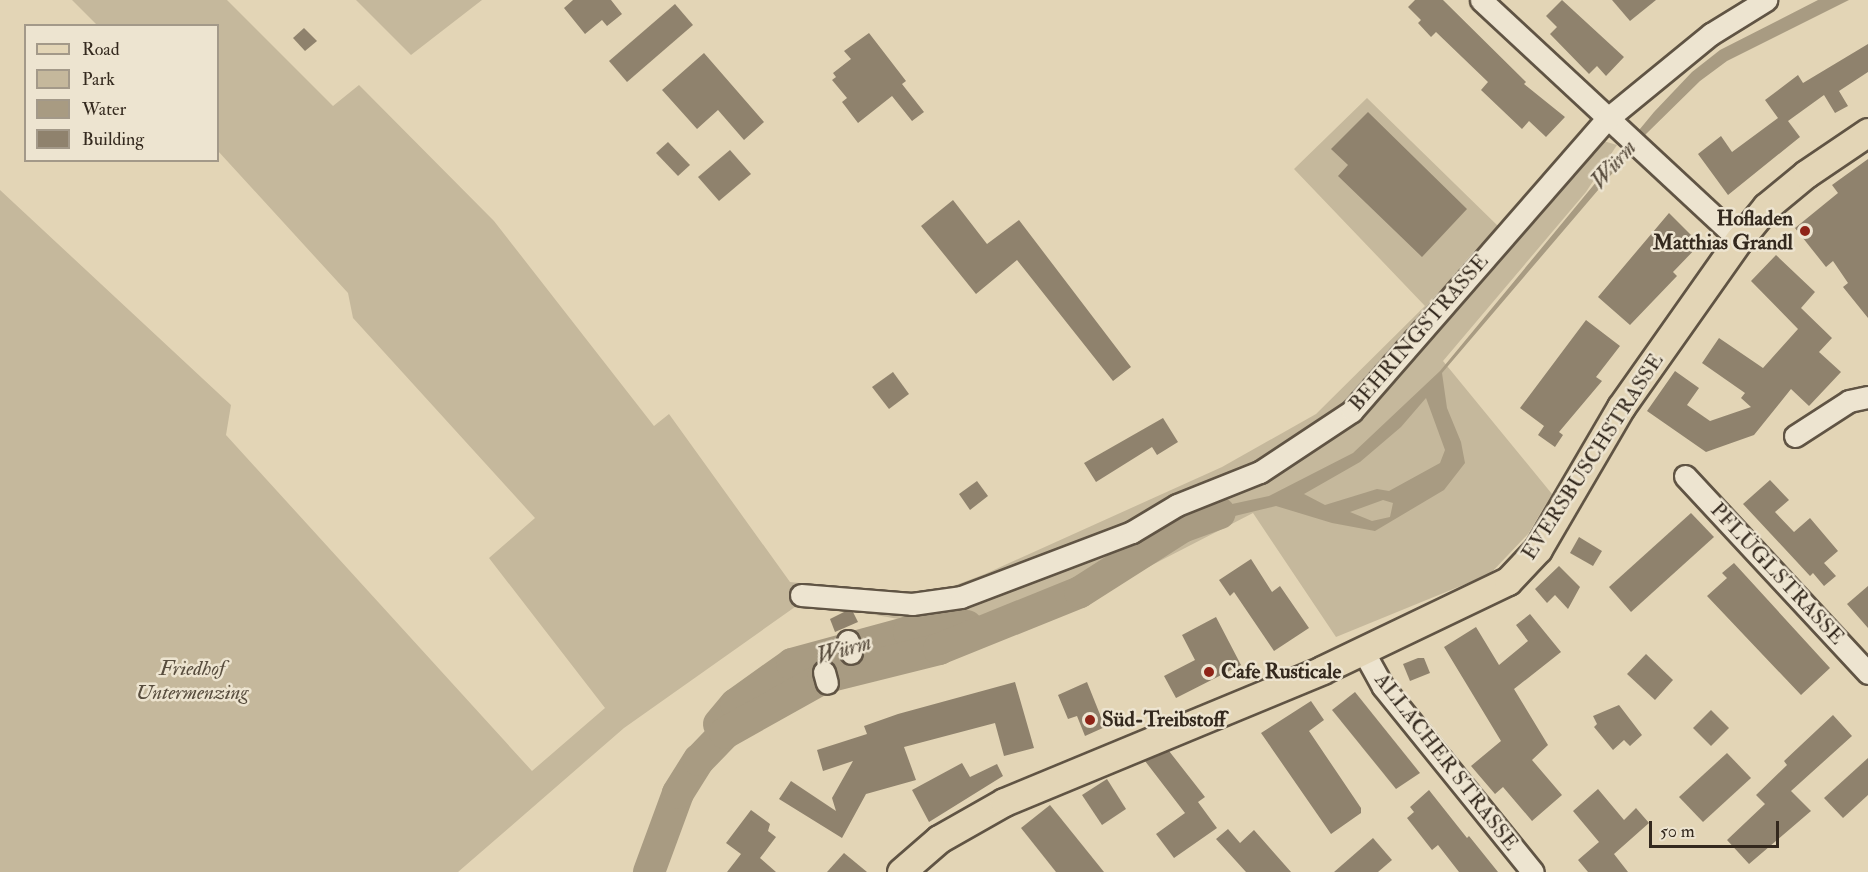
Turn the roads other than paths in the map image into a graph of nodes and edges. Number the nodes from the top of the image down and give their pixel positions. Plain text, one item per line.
1 (1481, 0) edge
2 (1766, 0) edge
3 (1614, 125) junction
4 (1868, 132) edge
5 (1739, 240) junction
6 (1868, 397) edge
7 (1795, 436) dead end
8 (1685, 476) dead end
9 (801, 595) dead end
10 (1362, 649) junction
11 (1868, 673) edge
12 (901, 872) edge
13 (1533, 872) edge

1 - 3 street
2 - 3 street, BEHRINGSTRASSE
3 - 5 street
3 - 9 street, BEHRINGSTRASSE
4 - 5 main road, EVERSBUSCHSTRASSE
5 - 10 main road, EVERSBUSCHSTRASSE
6 - 7 street
8 - 11 street, PFLÜGLSTRASSE
10 - 12 main road, EVERSBUSCHSTRASSE
10 - 13 street, ALLACHER STRASSE

